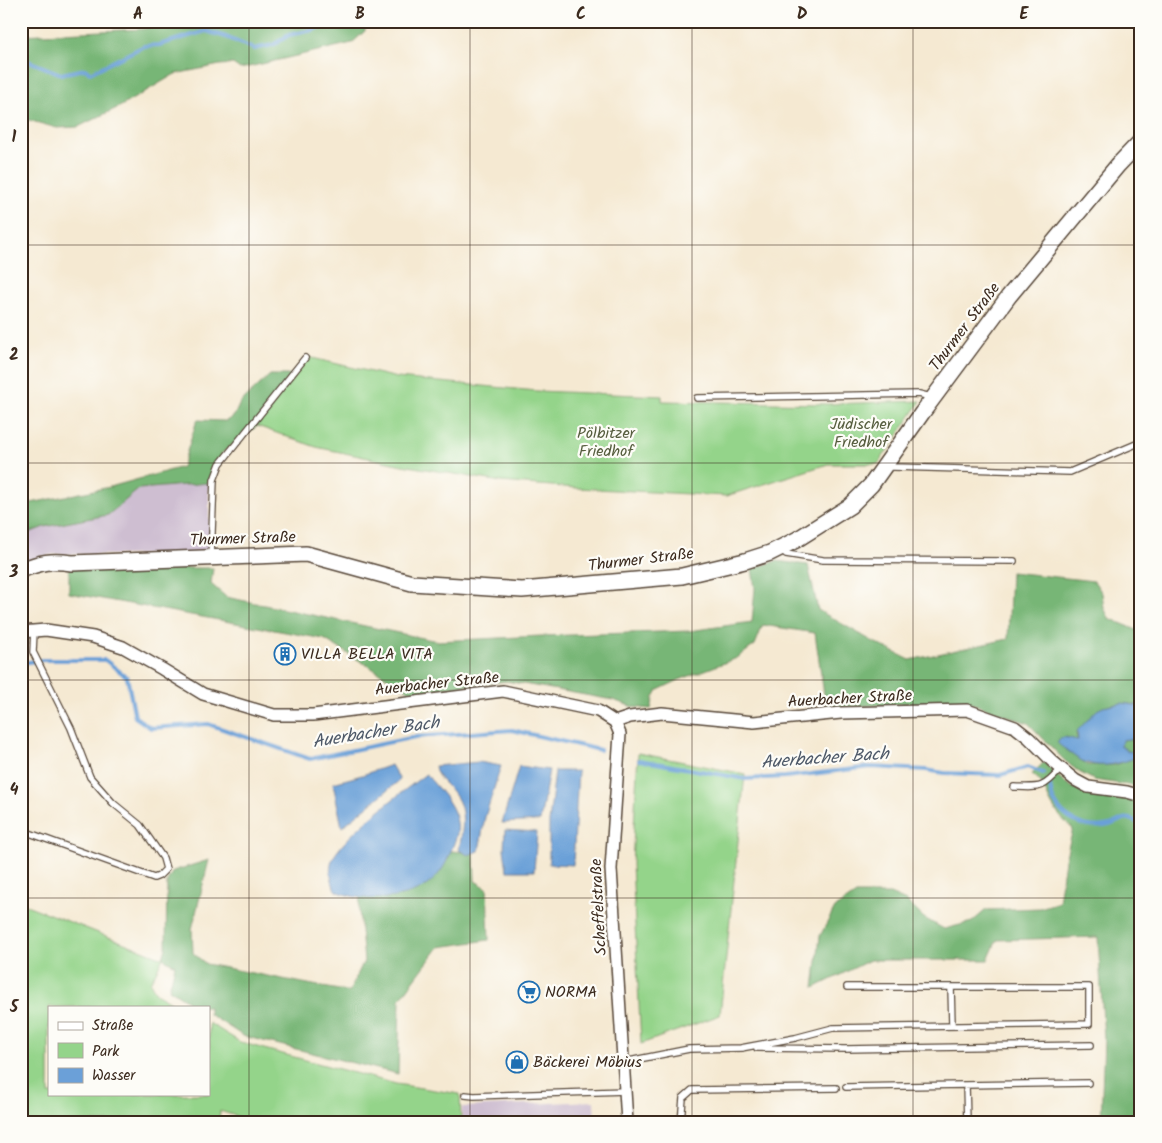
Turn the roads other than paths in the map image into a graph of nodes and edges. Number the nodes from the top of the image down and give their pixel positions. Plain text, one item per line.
1 (1141, 141) edge
2 (305, 358) dead end
3 (696, 398) dead end
4 (933, 398) junction
5 (1141, 442) edge
6 (886, 464) junction
7 (780, 548) junction
8 (211, 558) junction
9 (1014, 561) dead end
10 (21, 570) edge
11 (34, 631) junction
12 (21, 632) edge
13 (615, 722) junction
14 (1061, 769) junction
15 (1014, 787) dead end
16 (1141, 796) edge
17 (21, 830) edge
18 (847, 987) dead end
19 (951, 987) junction
20 (952, 1025) junction
21 (1091, 1045) dead end
22 (741, 1048) junction
23 (624, 1062) junction
24 (1088, 1083) dead end
25 (966, 1085) junction
26 (836, 1088) dead end
27 (846, 1088) dead end
28 (626, 1091) junction
29 (466, 1095) dead end
30 (626, 1122) edge
31 (681, 1122) edge
32 (967, 1122) edge

1 - 4 street, Thurmer Straße
2 - 8 lane
3 - 4 lane
4 - 6 street, Thurmer Straße
5 - 6 lane
6 - 7 street, Thurmer Straße
7 - 8 street, Thurmer Straße
7 - 9 lane
8 - 10 street, Thurmer Straße
11 - 12 street, Auerbacher Straße
11 - 13 street, Auerbacher Straße
11 - 17 lane
13 - 14 street, Auerbacher Straße
13 - 23 street, Scheffelstraße
14 - 15 lane
14 - 16 street, Auerbacher Straße
18 - 19 lane
19 - 20 lane
19 - 20 lane
20 - 22 lane
21 - 22 lane
22 - 23 lane
23 - 28 street, Scheffelstraße
24 - 25 lane
25 - 27 lane
25 - 32 lane
26 - 31 lane
28 - 29 lane
28 - 30 street, Scheffelstraße

